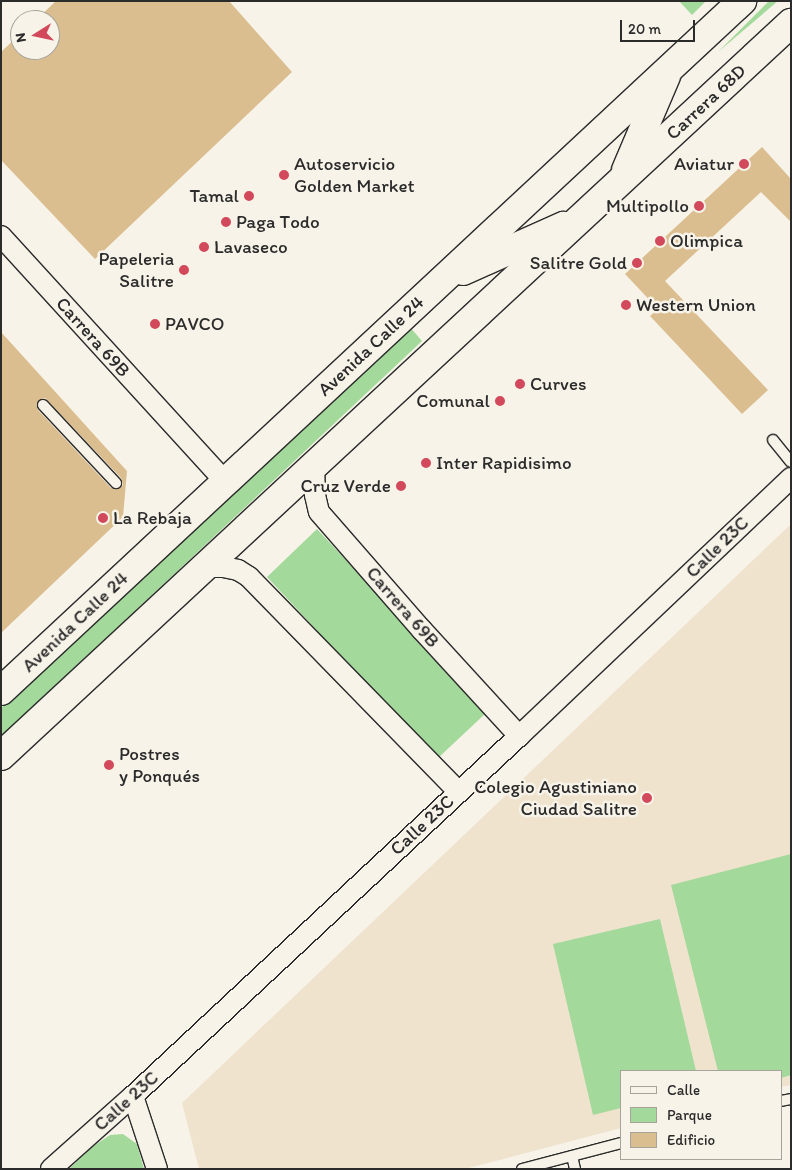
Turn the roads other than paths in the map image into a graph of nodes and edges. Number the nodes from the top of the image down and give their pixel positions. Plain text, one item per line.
1 (742, 1) edge
2 (791, 23) edge
3 (669, 68) junction
4 (622, 180) junction
5 (584, 216) junction
6 (1, 236) edge
7 (441, 281) junction
8 (43, 405) dead end
9 (773, 440) dead end
10 (791, 462) edge
11 (314, 466) junction
12 (791, 478) edge
13 (226, 482) junction
14 (116, 483) dead end
15 (205, 567) junction
16 (1, 691) edge
17 (518, 736) junction
18 (1, 756) edge
19 (458, 791) junction
20 (133, 1096) junction
21 (620, 1143) edge
22 (572, 1156) junction
23 (51, 1169) edge
24 (157, 1169) edge
25 (522, 1169) edge
26 (575, 1169) edge

1 - 3 main road, Avenida Calle 24
2 - 4 main road, Carrera 68D
3 - 4 main road
3 - 7 main road, Avenida Calle 24
4 - 5 main road
5 - 7 main road
5 - 11 main road
6 - 13 street, Carrera 69B
7 - 13 main road, Avenida Calle 24
8 - 14 lane
9 - 10 lane
11 - 15 main road
11 - 17 street, Carrera 69B
12 - 17 street, Calle 23C
13 - 16 main road, Avenida Calle 24
15 - 18 main road
15 - 19 street
17 - 19 street, Calle 23C
19 - 20 street, Calle 23C
20 - 23 street, Calle 23C
20 - 24 street
21 - 22 lane
22 - 25 lane
22 - 26 lane

